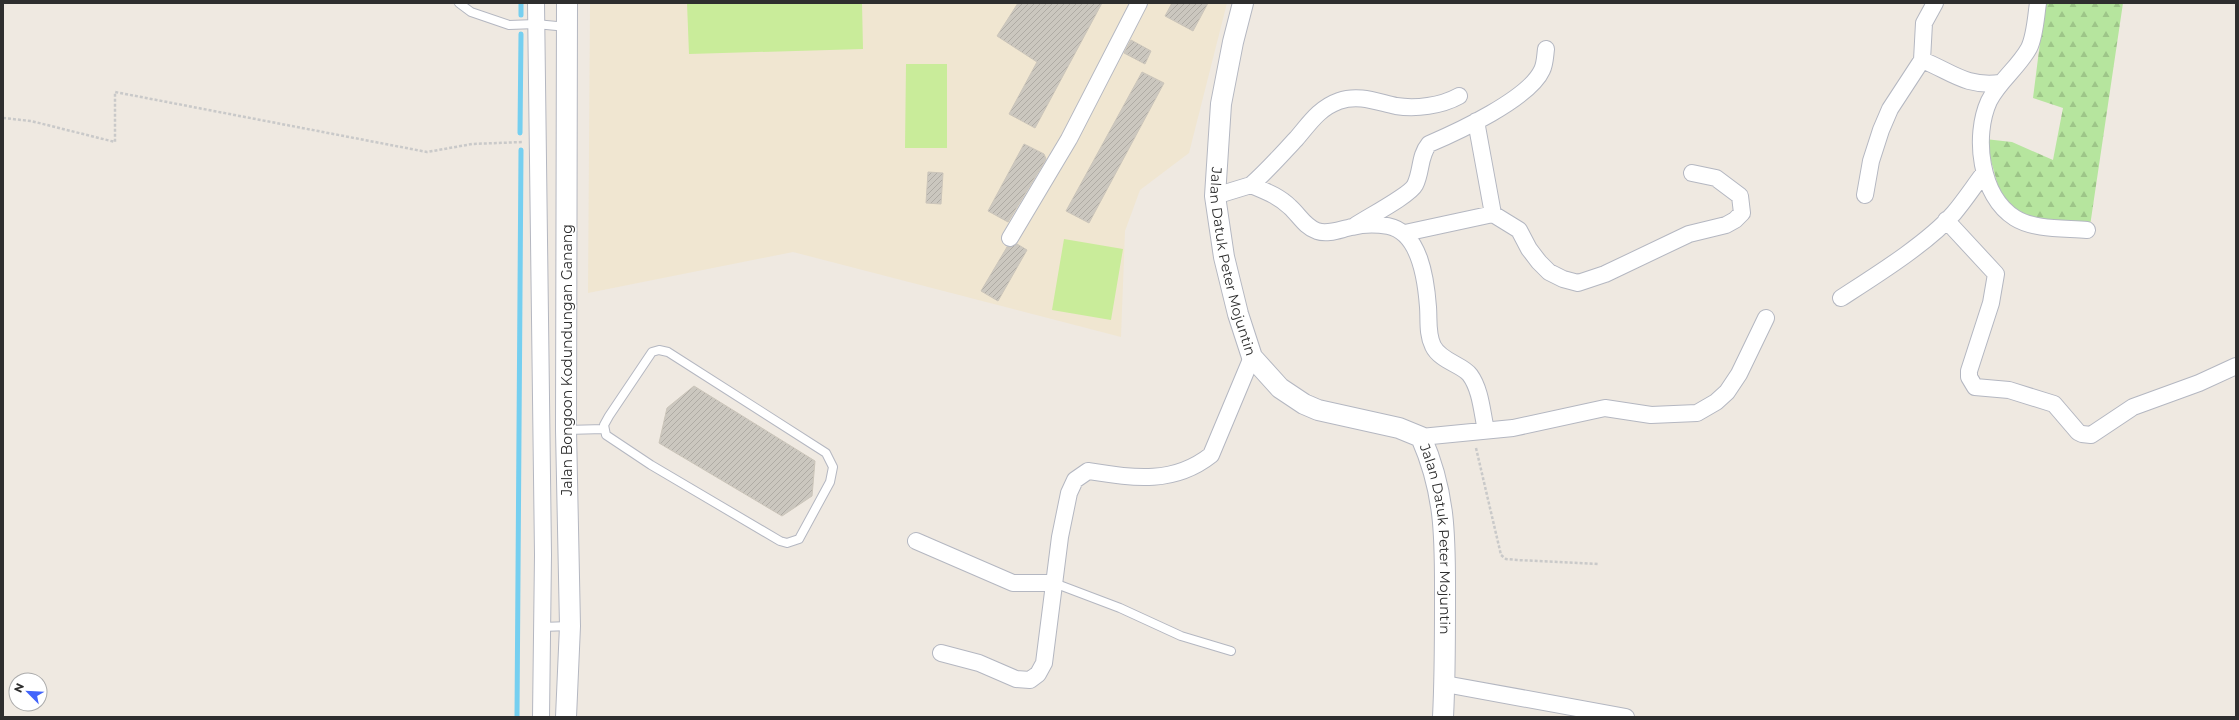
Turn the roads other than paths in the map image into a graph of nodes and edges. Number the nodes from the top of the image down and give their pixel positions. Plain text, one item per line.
1 (459, 3) edge
2 (536, 3) edge
3 (567, 3) edge
4 (1139, 3) edge
5 (1243, 3) edge
6 (1935, 3) edge
7 (2038, 3) edge
8 (536, 24) junction
9 (567, 27) junction
10 (1546, 49) dead end
11 (1922, 60) junction
12 (2000, 83) junction
13 (1459, 96) dead end
14 (1476, 121) junction
15 (1692, 173) dead end
16 (1984, 173) junction
17 (1251, 185) junction
18 (1865, 195) dead end
19 (1215, 196) junction
20 (1493, 214) junction
21 (1946, 220) junction
22 (1354, 226) junction
23 (2087, 230) dead end
24 (1405, 233) junction
25 (1010, 238) dead end
26 (1841, 298) dead end
27 (1766, 318) dead end
28 (1252, 357) junction
29 (2236, 366) edge
30 (604, 429) junction
31 (566, 430) junction
32 (1473, 432) junction
33 (1429, 436) junction
34 (916, 541) dead end
35 (1054, 583) junction
36 (570, 626) junction
37 (542, 627) junction
38 (1231, 651) dead end
39 (940, 653) dead end
40 (1450, 685) junction
41 (541, 717) edge
42 (566, 717) edge
43 (1442, 717) edge
44 (1626, 717) edge

1 - 8 lane
2 - 8 street
3 - 9 street, Jalan Bongoon Kodundungan Ganang
4 - 25 street
5 - 19 street, Jalan Datuk Peter Mojuntin
6 - 11 street
7 - 12 street
8 - 9 lane
8 - 37 street
9 - 31 street, Jalan Bongoon Kodundungan Ganang
10 - 14 street
11 - 12 street
11 - 18 street
12 - 16 street
13 - 17 street
14 - 20 street
14 - 22 street
15 - 20 street
16 - 21 street
16 - 23 street
17 - 19 street
17 - 22 street
19 - 28 street, Jalan Datuk Peter Mojuntin
20 - 24 street
21 - 26 street
21 - 29 street
22 - 24 street
24 - 32 street
27 - 32 street
28 - 33 street, Jalan Datuk Peter Mojuntin
28 - 35 street
30 - 30 lane
30 - 31 lane
31 - 36 street, Jalan Bongoon Kodundungan Ganang
32 - 33 street
33 - 40 street, Jalan Datuk Peter Mojuntin
34 - 35 street
35 - 38 lane
35 - 39 street
36 - 37 lane
36 - 42 street, Jalan Bongoon Kodundungan Ganang
37 - 41 street
40 - 43 street, Jalan Datuk Peter Mojuntin
40 - 44 street

